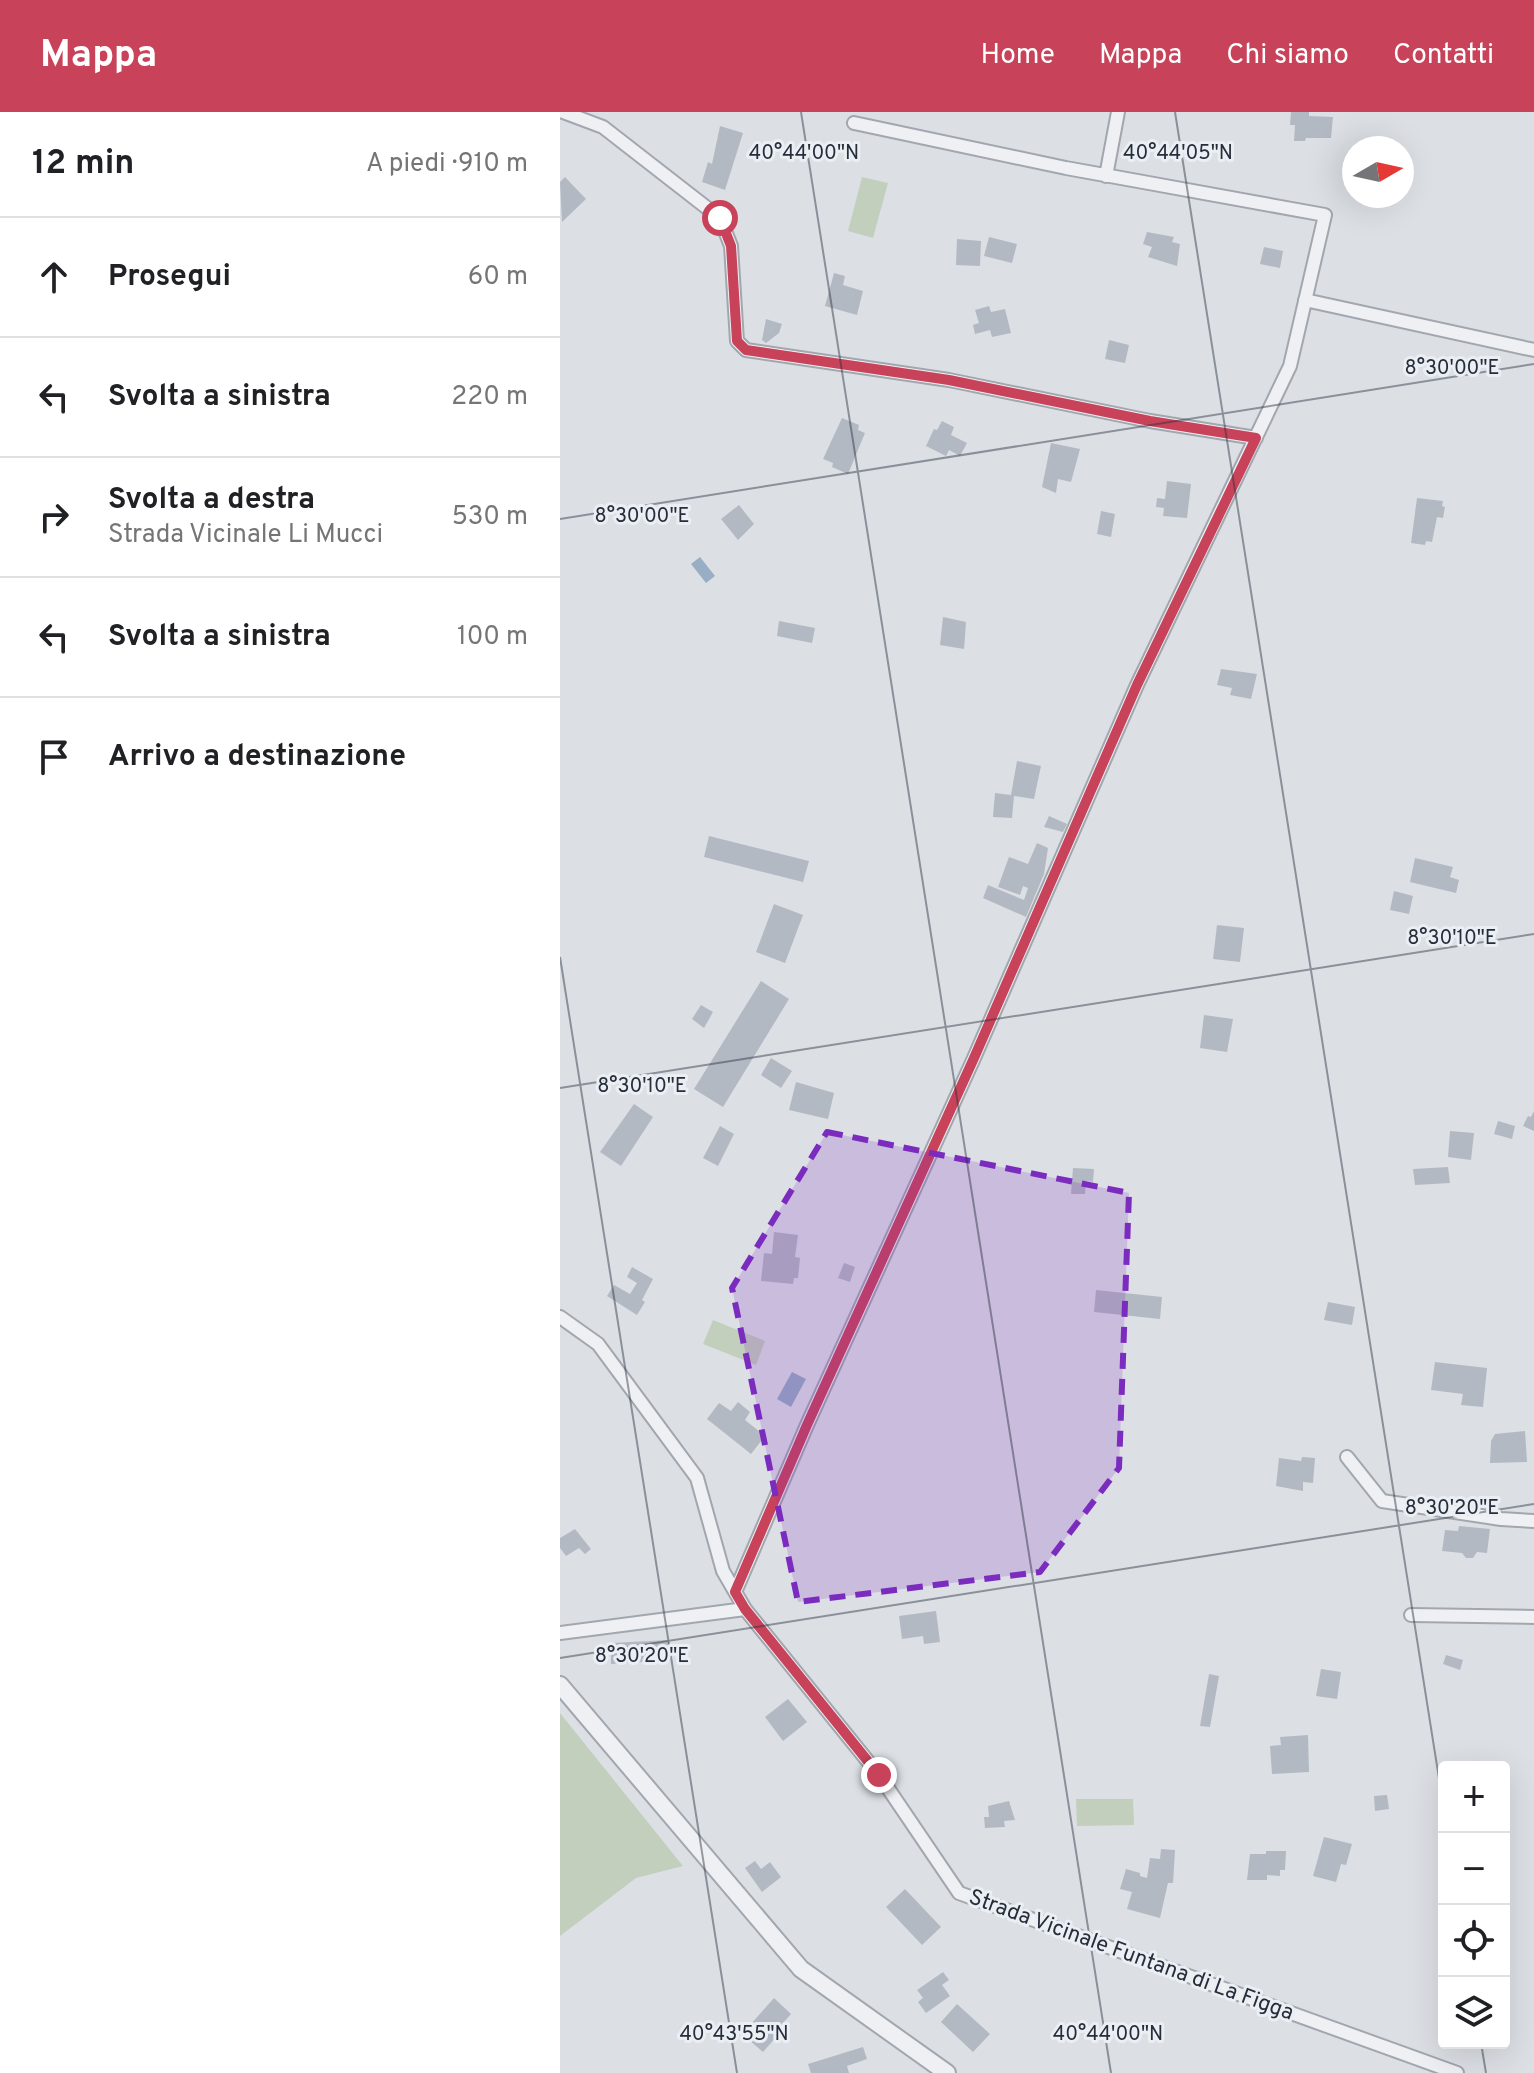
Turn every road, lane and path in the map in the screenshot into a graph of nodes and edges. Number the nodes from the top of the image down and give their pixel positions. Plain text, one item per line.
1 (563, 112) edge
2 (1118, 112) edge
3 (854, 123) dead end
4 (1106, 176) junction
5 (1305, 300) junction
6 (1534, 350) edge
7 (1256, 438) junction
8 (560, 1317) edge
9 (1347, 1457) dead end
10 (1534, 1521) edge
11 (735, 1592) junction
12 (745, 1609) junction
13 (1411, 1615) dead end
14 (1534, 1617) edge
15 (560, 1633) edge
16 (560, 1685) edge
17 (947, 2073) edge
18 (1457, 2073) edge

1 - 7 street
2 - 4 street
3 - 4 street
4 - 5 street
5 - 6 street
5 - 7 street
7 - 11 street
8 - 11 street, Strada Vicinale Funtana di La Figga
9 - 10 street
11 - 12 street, Strada Vicinale Funtana di La Figga
12 - 15 street
12 - 18 street, Strada Vicinale Funtana di La Figga
13 - 14 street
16 - 17 street

